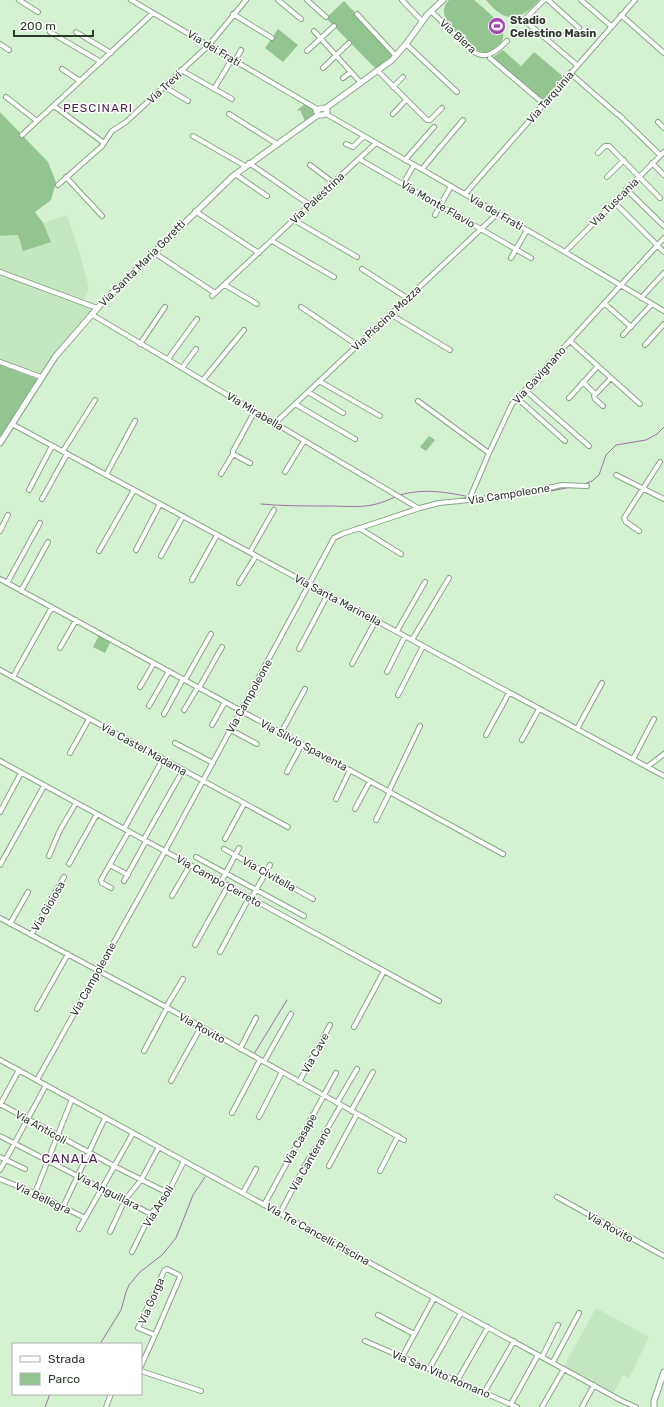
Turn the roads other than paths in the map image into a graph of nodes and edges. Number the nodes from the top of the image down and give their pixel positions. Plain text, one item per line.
1 (18, 0) edge
2 (131, 0) edge
3 (246, 0) edge
4 (278, 0) edge
5 (307, 0) edge
6 (402, 0) edge
7 (443, 0) edge
8 (544, 0) edge
9 (548, 0) edge
10 (581, 0) edge
11 (635, 0) edge
12 (431, 11) junction
13 (38, 12) dead end
14 (153, 13) junction
15 (233, 14) junction
16 (357, 14) dead end
17 (621, 15) junction
18 (326, 17) dead end
19 (301, 20) dead end
20 (422, 21) junction
21 (334, 26) dead end
22 (611, 26) junction
23 (579, 28) dead end
24 (314, 31) dead end
25 (50, 32) dead end
26 (76, 32) dead end
27 (272, 38) dead end
28 (321, 39) junction
29 (508, 41) dead end
30 (349, 43) dead end
31 (0, 44) edge
32 (406, 44) junction
33 (209, 45) junction
34 (9, 50) dead end
35 (241, 50) dead end
36 (307, 51) dead end
37 (111, 52) junction
38 (664, 53) edge
39 (336, 55) junction
40 (396, 56) junction
41 (490, 58) dead end
42 (233, 60) junction
43 (100, 62) junction
44 (577, 65) junction
45 (323, 68) dead end
46 (62, 69) dead end
47 (181, 70) junction
48 (378, 71) junction
49 (351, 72) junction
50 (570, 73) junction
51 (343, 78) dead end
52 (403, 78) dead end
53 (80, 81) junction
54 (361, 83) junction
55 (163, 86) junction
56 (393, 87) junction
57 (214, 89) junction
58 (457, 92) dead end
59 (6, 97) dead end
60 (232, 98) dead end
61 (406, 100) junction
62 (188, 101) dead end
63 (544, 104) junction
64 (54, 106) junction
65 (442, 108) dead end
66 (326, 111) junction
67 (317, 112) junction
68 (229, 114) dead end
69 (393, 114) dead end
70 (463, 120) dead end
71 (37, 121) junction
72 (658, 122) dead end
73 (434, 127) dead end
74 (664, 128) edge
75 (22, 135) dead end
76 (193, 136) dead end
77 (364, 136) junction
78 (104, 143) junction
79 (376, 143) junction
80 (277, 144) junction
81 (346, 144) dead end
82 (664, 152) edge
83 (598, 153) dead end
84 (660, 155) junction
85 (359, 159) junction
86 (405, 160) junction
87 (624, 160) junction
88 (652, 163) junction
89 (247, 165) junction
90 (310, 165) dead end
91 (414, 165) junction
92 (422, 169) junction
93 (235, 174) junction
94 (664, 175) edge
95 (639, 176) junction
96 (66, 177) junction
97 (607, 177) dead end
98 (334, 183) junction
99 (403, 184) junction
100 (58, 185) dead end
101 (451, 186) junction
102 (626, 190) junction
103 (465, 194) junction
104 (267, 196) dead end
105 (660, 198) dead end
106 (614, 202) junction
107 (310, 205) junction
108 (440, 206) junction
109 (196, 211) junction
110 (498, 213) junction
111 (102, 216) dead end
112 (434, 216) dead end
113 (294, 220) junction
114 (664, 226) edge
115 (480, 229) junction
116 (527, 230) junction
117 (664, 238) edge
118 (272, 241) junction
119 (657, 245) junction
120 (516, 250) junction
121 (153, 252) junction
122 (565, 252) junction
123 (664, 252) edge
124 (259, 253) junction
125 (357, 257) dead end
126 (511, 258) dead end
127 (531, 258) dead end
128 (362, 269) dead end
129 (0, 272) edge
130 (664, 273) edge
131 (334, 277) dead end
132 (662, 278) edge
133 (225, 285) junction
134 (621, 285) junction
135 (407, 298) junction
136 (641, 298) junction
137 (604, 303) junction
138 (257, 304) dead end
139 (652, 304) junction
140 (165, 307) dead end
141 (301, 307) dead end
142 (97, 308) junction
143 (664, 311) edge
144 (92, 314) junction
145 (390, 314) junction
146 (197, 319) dead end
147 (664, 324) edge
148 (631, 327) junction
149 (244, 330) dead end
150 (623, 335) dead end
151 (570, 341) junction
152 (140, 344) junction
153 (357, 345) junction
154 (645, 345) dead end
155 (196, 349) dead end
156 (450, 350) dead end
157 (168, 359) junction
158 (0, 362) edge
159 (598, 366) junction
160 (182, 368) junction
161 (41, 377) junction
162 (611, 378) junction
163 (203, 380) junction
164 (319, 381) junction
165 (583, 382) junction
166 (525, 390) junction
167 (308, 392) junction
168 (594, 392) dead end
169 (517, 398) junction
170 (569, 398) dead end
171 (95, 400) dead end
172 (418, 401) dead end
173 (295, 404) junction
174 (640, 404) dead end
175 (603, 406) dead end
176 (255, 411) junction
177 (343, 413) dead end
178 (380, 416) dead end
179 (135, 421) dead end
180 (275, 423) junction
181 (12, 424) junction
182 (355, 440) dead end
183 (304, 441) junction
184 (566, 441) dead end
185 (0, 443) edge
186 (52, 446) junction
187 (589, 446) dead end
188 (65, 452) junction
189 (489, 453) junction
190 (233, 454) junction
191 (660, 462) dead end
192 (250, 463) dead end
193 (285, 472) dead end
194 (106, 474) junction
195 (221, 474) dead end
196 (616, 475) dead end
197 (587, 486) dead end
198 (643, 488) junction
199 (29, 490) dead end
200 (134, 490) junction
201 (42, 499) dead end
202 (664, 499) edge
203 (469, 500) junction
204 (160, 504) junction
205 (418, 508) junction
206 (274, 510) dead end
207 (8, 515) dead end
208 (183, 516) junction
209 (40, 523) dead end
210 (359, 528) junction
211 (0, 531) edge
212 (639, 531) dead end
213 (217, 535) junction
214 (48, 542) dead end
215 (136, 550) dead end
216 (99, 551) dead end
217 (250, 552) junction
218 (401, 554) dead end
219 (161, 556) dead end
220 (256, 556) junction
221 (449, 578) dead end
222 (0, 579) edge
223 (192, 580) dead end
224 (425, 582) dead end
225 (7, 583) junction
226 (239, 583) dead end
227 (310, 584) junction
228 (22, 591) junction
229 (328, 594) junction
230 (52, 607) junction
231 (76, 620) junction
232 (376, 620) junction
233 (397, 632) junction
234 (211, 634) dead end
235 (405, 636) junction
236 (412, 640) junction
237 (423, 646) junction
238 (222, 647) dead end
239 (60, 648) dead end
240 (299, 649) dead end
241 (154, 663) junction
242 (352, 664) dead end
243 (0, 670) edge
244 (169, 671) junction
245 (387, 672) dead end
246 (13, 677) junction
247 (184, 680) junction
248 (602, 683) dead end
249 (140, 687) dead end
250 (199, 688) junction
251 (305, 689) dead end
252 (509, 693) junction
253 (398, 695) dead end
254 (225, 702) junction
255 (149, 706) dead end
256 (539, 709) junction
257 (184, 710) dead end
258 (241, 711) junction
259 (164, 714) dead end
260 (89, 719) junction
261 (654, 719) dead end
262 (212, 725) dead end
263 (420, 726) dead end
264 (577, 729) junction
265 (231, 730) junction
266 (280, 732) junction
267 (486, 735) dead end
268 (522, 740) dead end
269 (175, 743) dead end
270 (257, 744) dead end
271 (302, 744) junction
272 (70, 754) dead end
273 (664, 754) edge
274 (163, 759) junction
275 (633, 759) junction
276 (0, 761) edge
277 (213, 763) junction
278 (647, 767) junction
279 (183, 770) junction
280 (350, 770) junction
281 (287, 772) dead end
282 (21, 773) junction
283 (664, 776) edge
284 (202, 781) junction
285 (370, 781) junction
286 (44, 786) junction
287 (389, 791) junction
288 (336, 799) dead end
289 (76, 803) junction
290 (244, 804) junction
291 (355, 810) dead end
292 (0, 812) edge
293 (97, 814) junction
294 (376, 820) dead end
295 (288, 827) dead end
296 (127, 830) junction
297 (225, 839) dead end
298 (145, 840) junction
299 (239, 848) dead end
300 (224, 849) dead end
301 (166, 851) junction
302 (503, 854) dead end
303 (48, 856) dead end
304 (235, 856) junction
305 (196, 857) dead end
306 (69, 864) dead end
307 (110, 865) junction
308 (190, 865) junction
309 (270, 865) dead end
310 (0, 866) edge
311 (266, 872) junction
312 (226, 873) junction
313 (128, 874) junction
314 (64, 877) dead end
315 (124, 881) dead end
316 (221, 882) junction
317 (228, 886) junction
318 (111, 888) dead end
319 (256, 890) junction
320 (28, 892) dead end
321 (172, 896) dead end
322 (250, 898) junction
323 (313, 899) dead end
324 (304, 916) dead end
325 (0, 918) edge
326 (10, 924) junction
327 (31, 935) junction
328 (195, 945) dead end
329 (220, 952) dead end
330 (68, 954) junction
331 (98, 971) junction
332 (384, 971) junction
333 (183, 979) dead end
334 (439, 1001) dead end
335 (166, 1008) junction
336 (37, 1009) dead end
337 (291, 1014) dead end
338 (256, 1018) dead end
339 (330, 1025) dead end
340 (201, 1027) junction
341 (354, 1027) dead end
342 (240, 1049) junction
343 (144, 1051) dead end
344 (0, 1060) edge
345 (262, 1061) junction
346 (356, 1069) dead end
347 (19, 1070) junction
348 (282, 1072) junction
349 (373, 1072) dead end
350 (336, 1073) dead end
351 (36, 1080) junction
352 (171, 1081) dead end
353 (299, 1082) junction
354 (46, 1085) junction
355 (324, 1096) junction
356 (72, 1099) junction
357 (0, 1104) edge
358 (339, 1104) junction
359 (351, 1111) junction
360 (232, 1113) dead end
361 (357, 1114) junction
362 (259, 1117) dead end
363 (105, 1118) junction
364 (27, 1119) junction
365 (133, 1133) junction
366 (0, 1136) edge
367 (58, 1136) junction
368 (398, 1136) junction
369 (404, 1140) dead end
370 (14, 1143) junction
371 (159, 1147) junction
372 (88, 1153) junction
373 (0, 1157) edge
374 (5, 1160) junction
375 (48, 1161) junction
376 (184, 1161) junction
377 (114, 1166) junction
378 (329, 1166) dead end
379 (25, 1169) dead end
380 (256, 1169) dead end
381 (0, 1170) edge
382 (380, 1171) dead end
383 (78, 1176) junction
384 (0, 1179) edge
385 (141, 1180) junction
386 (102, 1188) junction
387 (35, 1193) junction
388 (168, 1193) junction
389 (243, 1193) junction
390 (557, 1197) dead end
391 (125, 1200) junction
392 (264, 1204) junction
393 (63, 1207) junction
394 (280, 1213) junction
395 (151, 1214) junction
396 (85, 1218) junction
397 (79, 1229) dead end
398 (110, 1232) dead end
399 (132, 1252) dead end
400 (664, 1256) edge
401 (434, 1298) junction
402 (461, 1313) junction
403 (579, 1313) dead end
404 (378, 1315) dead end
405 (558, 1325) dead end
406 (488, 1327) junction
407 (414, 1334) junction
408 (155, 1335) junction
409 (365, 1341) dead end
410 (514, 1341) junction
411 (540, 1356) junction
412 (402, 1357) junction
413 (553, 1362) junction
414 (142, 1364) edge
415 (429, 1369) junction
416 (564, 1369) junction
417 (142, 1371) edge
418 (664, 1372) edge
419 (457, 1381) junction
420 (594, 1385) junction
421 (200, 1391) dead end
422 (484, 1393) junction
423 (111, 1395) edge
424 (511, 1404) junction
425 (654, 1404) edge
426 (625, 1405) edge
427 (106, 1407) edge
428 (517, 1407) edge
429 (542, 1407) edge
430 (582, 1407) edge
431 (636, 1407) edge
432 (650, 1407) edge

1 - 13 street
2 - 14 street, Via dei Frati
3 - 15 street, Via Trevi
4 - 19 street
5 - 18 street
6 - 20 street
7 - 12 main road
8 - 44 street
9 - 23 street
10 - 22 street
11 - 17 street, Via Tarquinia
12 - 20 main road
12 - 29 street, Via Blera
14 - 33 street, Via dei Frati
14 - 37 street
15 - 27 street
15 - 33 street, Via Trevi
16 - 40 street
17 - 22 street, Via Tarquinia
17 - 38 street
20 - 32 main road
21 - 28 street
22 - 44 street, Via Tarquinia
24 - 28 street
25 - 43 street
26 - 37 street
28 - 36 street
28 - 39 street
30 - 39 street
31 - 34 street
32 - 40 main road
32 - 58 street
33 - 42 street, Via dei Frati
33 - 47 street, Via Trevi
35 - 42 street
37 - 43 street
39 - 45 street
39 - 49 street
40 - 48 main road
41 - 63 street
42 - 57 street
42 - 67 street, Via dei Frati
43 - 53 street
44 - 50 street, Via Tarquinia
46 - 53 street
47 - 55 street, Via Trevi
47 - 57 street
48 - 54 main road
48 - 56 street
49 - 51 street
49 - 54 street
50 - 63 street, Via Tarquinia
50 - 84 street
52 - 56 street
53 - 64 street
54 - 66 main road
55 - 62 street
55 - 78 street, Via Trevi
56 - 61 street
57 - 60 street
59 - 71 street
61 - 65 street
61 - 69 street
63 - 103 street, Via Tarquinia
64 - 71 street
64 - 78 street
66 - 67 main road
66 - 77 street, Via dei Frati
67 - 80 main road, Via Santa Maria Goretti
68 - 80 street
70 - 92 street
71 - 75 street
72 - 74 street
73 - 86 street
76 - 89 street
77 - 79 street, Via dei Frati
77 - 81 street
78 - 96 street, Via Trevi
79 - 85 street, Via Palestrina
79 - 86 street, Via dei Frati
80 - 89 main road, Via Santa Maria Goretti
82 - 84 street, Via Tuscania
83 - 87 street
84 - 88 street, Via Tuscania
85 - 98 street, Via Palestrina
85 - 99 street, Via Monte Flavio
86 - 91 street, Via dei Frati
87 - 95 street
87 - 97 street
88 - 94 street
88 - 95 street, Via Tuscania
89 - 93 main road, Via Santa Maria Goretti
89 - 107 street
90 - 98 street
91 - 92 street, Via dei Frati
91 - 99 street
92 - 101 street, Via dei Frati
93 - 104 street
93 - 109 main road, Via Santa Maria Goretti
95 - 102 street, Via Tuscania
95 - 105 street
96 - 100 street, Via Trevi
96 - 111 street
98 - 107 street, Via Palestrina
99 - 108 street, Via Monte Flavio
101 - 103 street, Via dei Frati
101 - 108 street
102 - 106 street, Via Tuscania
102 - 114 street
103 - 110 street, Via dei Frati
106 - 119 street
106 - 122 street, Via Tuscania
107 - 113 street, Via Palestrina
108 - 112 street
108 - 115 street, Via Monte Flavio
109 - 121 main road, Via Santa Maria Goretti
109 - 124 street
110 - 115 street, Via Piscina Mozza
110 - 116 street, Via dei Frati
113 - 118 street, Via Palestrina
113 - 125 street
115 - 120 street, Via Monte Flavio
115 - 135 street, Via Piscina Mozza
116 - 120 street
116 - 122 street, Via dei Frati
117 - 119 street, Via Gavignano
118 - 124 street, Via Palestrina
118 - 131 street
119 - 123 street
119 - 134 street, Via Gavignano
120 - 126 street
120 - 127 street, Via Monte Flavio
121 - 133 street, Via Palestrina
121 - 142 main road, Via Santa Maria Goretti
122 - 134 street, Via dei Frati
124 - 133 street, Via Palestrina
128 - 135 street
129 - 142 street
130 - 132 street
132 - 136 street
133 - 138 street
134 - 136 street, Via dei Frati
134 - 137 street, Via Gavignano
135 - 145 street, Via Piscina Mozza
136 - 139 street, Via dei Frati
137 - 148 street
137 - 151 street, Via Gavignano
139 - 143 street, Via dei Frati
139 - 148 street
140 - 152 street
141 - 153 street
142 - 144 main road, Via Santa Maria Goretti
144 - 152 street, Via Mirabella
144 - 161 main road, Via Santa Maria Goretti
145 - 153 street, Via Piscina Mozza
145 - 156 street
146 - 157 street
147 - 154 street
148 - 150 street
149 - 163 street
151 - 159 street
151 - 166 street, Via Gavignano
152 - 157 street, Via Mirabella
153 - 164 street, Via Piscina Mozza
155 - 160 street
157 - 160 street, Via Mirabella
158 - 161 street
159 - 162 street
159 - 165 street
160 - 163 street, Via Mirabella
161 - 181 main road, Via Santa Maria Goretti
162 - 174 street
162 - 175 street
163 - 176 street, Via Mirabella
164 - 167 street, Via Piscina Mozza
164 - 178 street
165 - 168 street
165 - 170 street
166 - 169 street, Via Gavignano
166 - 187 street
167 - 173 street, Via Piscina Mozza
167 - 177 street
169 - 184 street
169 - 189 street, Via Gavignano
171 - 188 street
172 - 189 street
173 - 180 street, Via Piscina Mozza
173 - 182 street
176 - 180 street, Via Mirabella
176 - 190 street
179 - 194 street
180 - 183 street, Via Mirabella
181 - 185 main road, Via Santa Maria Goretti
181 - 186 street, Via Santa Marinella
183 - 193 street
183 - 205 street, Via Mirabella
186 - 188 street, Via Santa Marinella
186 - 199 street
188 - 194 street, Via Santa Marinella
188 - 201 street
189 - 203 street, Via Gavignano
190 - 192 street
190 - 195 street
191 - 198 street
194 - 200 street, Via Santa Marinella
196 - 198 street
197 - 203 street, Via Campoleone
198 - 202 street
198 - 212 street
200 - 204 street, Via Santa Marinella
200 - 216 street
203 - 205 street, Via Campoleone
204 - 208 street, Via Santa Marinella
204 - 215 street
205 - 210 street, Via Campoleone
206 - 217 street
207 - 211 street
208 - 213 street, Via Santa Marinella
208 - 219 street
209 - 225 street
210 - 218 street
210 - 227 street, Via Campoleone
213 - 217 street, Via Santa Marinella
213 - 223 street
214 - 228 street
217 - 220 street, Via Santa Marinella
220 - 226 street
220 - 227 street, Via Santa Marinella
221 - 236 street
222 - 225 street, Via Silvio Spaventa
224 - 233 street
225 - 228 street, Via Silvio Spaventa
227 - 229 street, Via Santa Marinella
227 - 258 street, Via Campoleone
228 - 230 street, Via Silvio Spaventa
229 - 232 street, Via Santa Marinella
229 - 240 street
230 - 231 street, Via Silvio Spaventa
230 - 246 street
231 - 239 street
231 - 241 street, Via Silvio Spaventa
232 - 233 street, Via Santa Marinella
232 - 242 street
233 - 235 street, Via Santa Marinella
234 - 247 street
235 - 236 street, Via Santa Marinella
235 - 245 street
236 - 237 street, Via Santa Marinella
237 - 252 street, Via Santa Marinella
237 - 253 street
238 - 250 street
241 - 244 street, Via Silvio Spaventa
241 - 249 street
243 - 246 street, Via Castel Madama
244 - 247 street, Via Silvio Spaventa
244 - 255 street
246 - 260 street, Via Castel Madama
247 - 250 street, Via Silvio Spaventa
247 - 259 street
248 - 264 street
250 - 254 street, Via Silvio Spaventa
250 - 257 street
251 - 266 street
252 - 256 street, Via Santa Marinella
252 - 267 street
254 - 258 street, Via Silvio Spaventa
254 - 262 street
256 - 264 street, Via Santa Marinella
256 - 268 street
258 - 265 street, Via Campoleone
258 - 266 street, Via Silvio Spaventa
260 - 272 street
260 - 274 street, Via Castel Madama
261 - 275 street
263 - 287 street
264 - 275 street, Via Santa Marinella
265 - 270 street
265 - 277 street, Via Campoleone
266 - 271 street, Via Silvio Spaventa
269 - 277 street
271 - 280 street, Via Silvio Spaventa
271 - 281 street
273 - 278 street
274 - 279 street, Via Castel Madama
274 - 296 street
275 - 278 street, Via Santa Marinella
276 - 282 street, Via Campo Cerreto
277 - 284 street, Via Campoleone
278 - 283 street, Via Santa Marinella
279 - 284 street, Via Castel Madama
279 - 298 street
280 - 285 street, Via Silvio Spaventa
280 - 288 street
282 - 286 street, Via Campo Cerreto
282 - 292 street
284 - 290 street, Via Castel Madama
284 - 301 street, Via Campoleone
285 - 287 street, Via Silvio Spaventa
285 - 291 street
286 - 289 street, Via Campo Cerreto
286 - 310 street
287 - 294 street
287 - 302 street, Via Silvio Spaventa
289 - 293 street, Via Campo Cerreto
289 - 303 street
290 - 295 street, Via Castel Madama
290 - 297 street
293 - 296 street, Via Campo Cerreto
293 - 306 street
296 - 298 street, Via Campo Cerreto
296 - 307 street
298 - 301 street, Via Campo Cerreto
298 - 313 street
299 - 304 street
300 - 304 street, Via Civitella
301 - 308 street, Via Campo Cerreto
301 - 331 street, Via Campoleone
304 - 311 street, Via Civitella
304 - 312 street
305 - 312 street
307 - 313 street
307 - 318 street
308 - 316 street, Via Campo Cerreto
308 - 321 street
309 - 311 street
311 - 319 street
311 - 323 street, Via Civitella
312 - 316 street
312 - 319 street
313 - 315 street
314 - 327 street, Via Gioiosa
316 - 317 street, Via Campo Cerreto
317 - 322 street, Via Campo Cerreto
317 - 328 street
319 - 322 street
319 - 324 street
320 - 326 street
322 - 329 street
322 - 332 street, Via Campo Cerreto
325 - 326 street, Via Rovito
326 - 327 street, Via Rovito
327 - 330 street, Via Rovito
330 - 331 street, Via Rovito
330 - 336 street
331 - 335 street, Via Rovito
331 - 351 street, Via Campoleone
332 - 334 street, Via Campo Cerreto
332 - 341 street
333 - 335 street
335 - 340 street, Via Rovito
335 - 343 street
337 - 345 street
338 - 342 street
339 - 353 street, Via Cave
340 - 342 street, Via Rovito
340 - 352 street
342 - 345 street, Via Rovito
344 - 347 street, Via Tre Cancelli Piscina
345 - 348 street, Via Rovito
345 - 360 street
346 - 358 street, Via Canterano
347 - 351 street, Via Tre Cancelli Piscina
347 - 357 street
348 - 353 street, Via Rovito
348 - 362 street
349 - 359 street
350 - 355 street, Via Casape
351 - 354 street, Via Tre Cancelli Piscina
353 - 355 street, Via Rovito
354 - 356 street, Via Tre Cancelli Piscina
354 - 364 street
355 - 358 street, Via Rovito
355 - 392 street, Via Casape
356 - 363 street, Via Tre Cancelli Piscina
356 - 367 street
357 - 364 street, Via Anticoli
358 - 359 street, Via Rovito
358 - 394 street, Via Canterano
359 - 361 street, Via Rovito
361 - 368 street, Via Rovito
361 - 378 street
363 - 365 street, Via Tre Cancelli Piscina
363 - 372 street
364 - 367 street, Via Anticoli
364 - 370 street
365 - 371 street, Via Tre Cancelli Piscina
365 - 377 street
366 - 370 street, Via Anguillara
367 - 372 street, Via Anticoli
367 - 375 street
368 - 369 street, Via Rovito
368 - 382 street
370 - 374 street
370 - 375 street, Via Anguillara
371 - 376 street, Via Tre Cancelli Piscina
371 - 385 street
372 - 377 street, Via Anticoli
372 - 383 street
373 - 374 street
374 - 379 street
374 - 381 street
375 - 383 street, Via Anguillara
375 - 387 street
376 - 388 street, Via Arsoli
376 - 389 street, Via Tre Cancelli Piscina
377 - 385 street, Via Anticoli
377 - 386 street
380 - 389 street
383 - 386 street, Via Anguillara
383 - 393 street
384 - 387 street, Via Bellegra
385 - 388 street, Via Anticoli
385 - 391 street
386 - 391 street, Via Anguillara
386 - 396 street
387 - 393 street, Via Bellegra
388 - 395 street, Via Arsoli
389 - 392 street, Via Tre Cancelli Piscina
390 - 400 street, Via Rovito
391 - 395 street, Via Anguillara
391 - 398 street
392 - 394 street, Via Tre Cancelli Piscina
393 - 396 street, Via Bellegra
394 - 401 street, Via Tre Cancelli Piscina
395 - 399 street, Via Arsoli
396 - 397 street
401 - 402 street, Via Tre Cancelli Piscina
401 - 407 street
402 - 406 street, Via Tre Cancelli Piscina
402 - 415 street
403 - 413 street
404 - 407 street
405 - 411 street
406 - 410 street, Via Tre Cancelli Piscina
406 - 419 street
407 - 412 street
408 - 408 street, Via Gorga
408 - 414 street, Via Gorga
409 - 412 street, Via San Vito Romano
410 - 411 street, Via Tre Cancelli Piscina
410 - 422 street
411 - 413 street, Via Tre Cancelli Piscina
411 - 424 street
412 - 415 street, Via San Vito Romano
413 - 416 street, Via Tre Cancelli Piscina
415 - 419 street, Via San Vito Romano
416 - 420 street, Via Tre Cancelli Piscina
416 - 429 street
417 - 421 street
418 - 425 main road
419 - 422 street, Via San Vito Romano
420 - 426 street, Via Tre Cancelli Piscina
420 - 430 street
422 - 424 street, Via San Vito Romano
423 - 427 street
424 - 428 street, Via San Vito Romano
425 - 432 main road
426 - 431 street, Via Tre Cancelli Piscina

